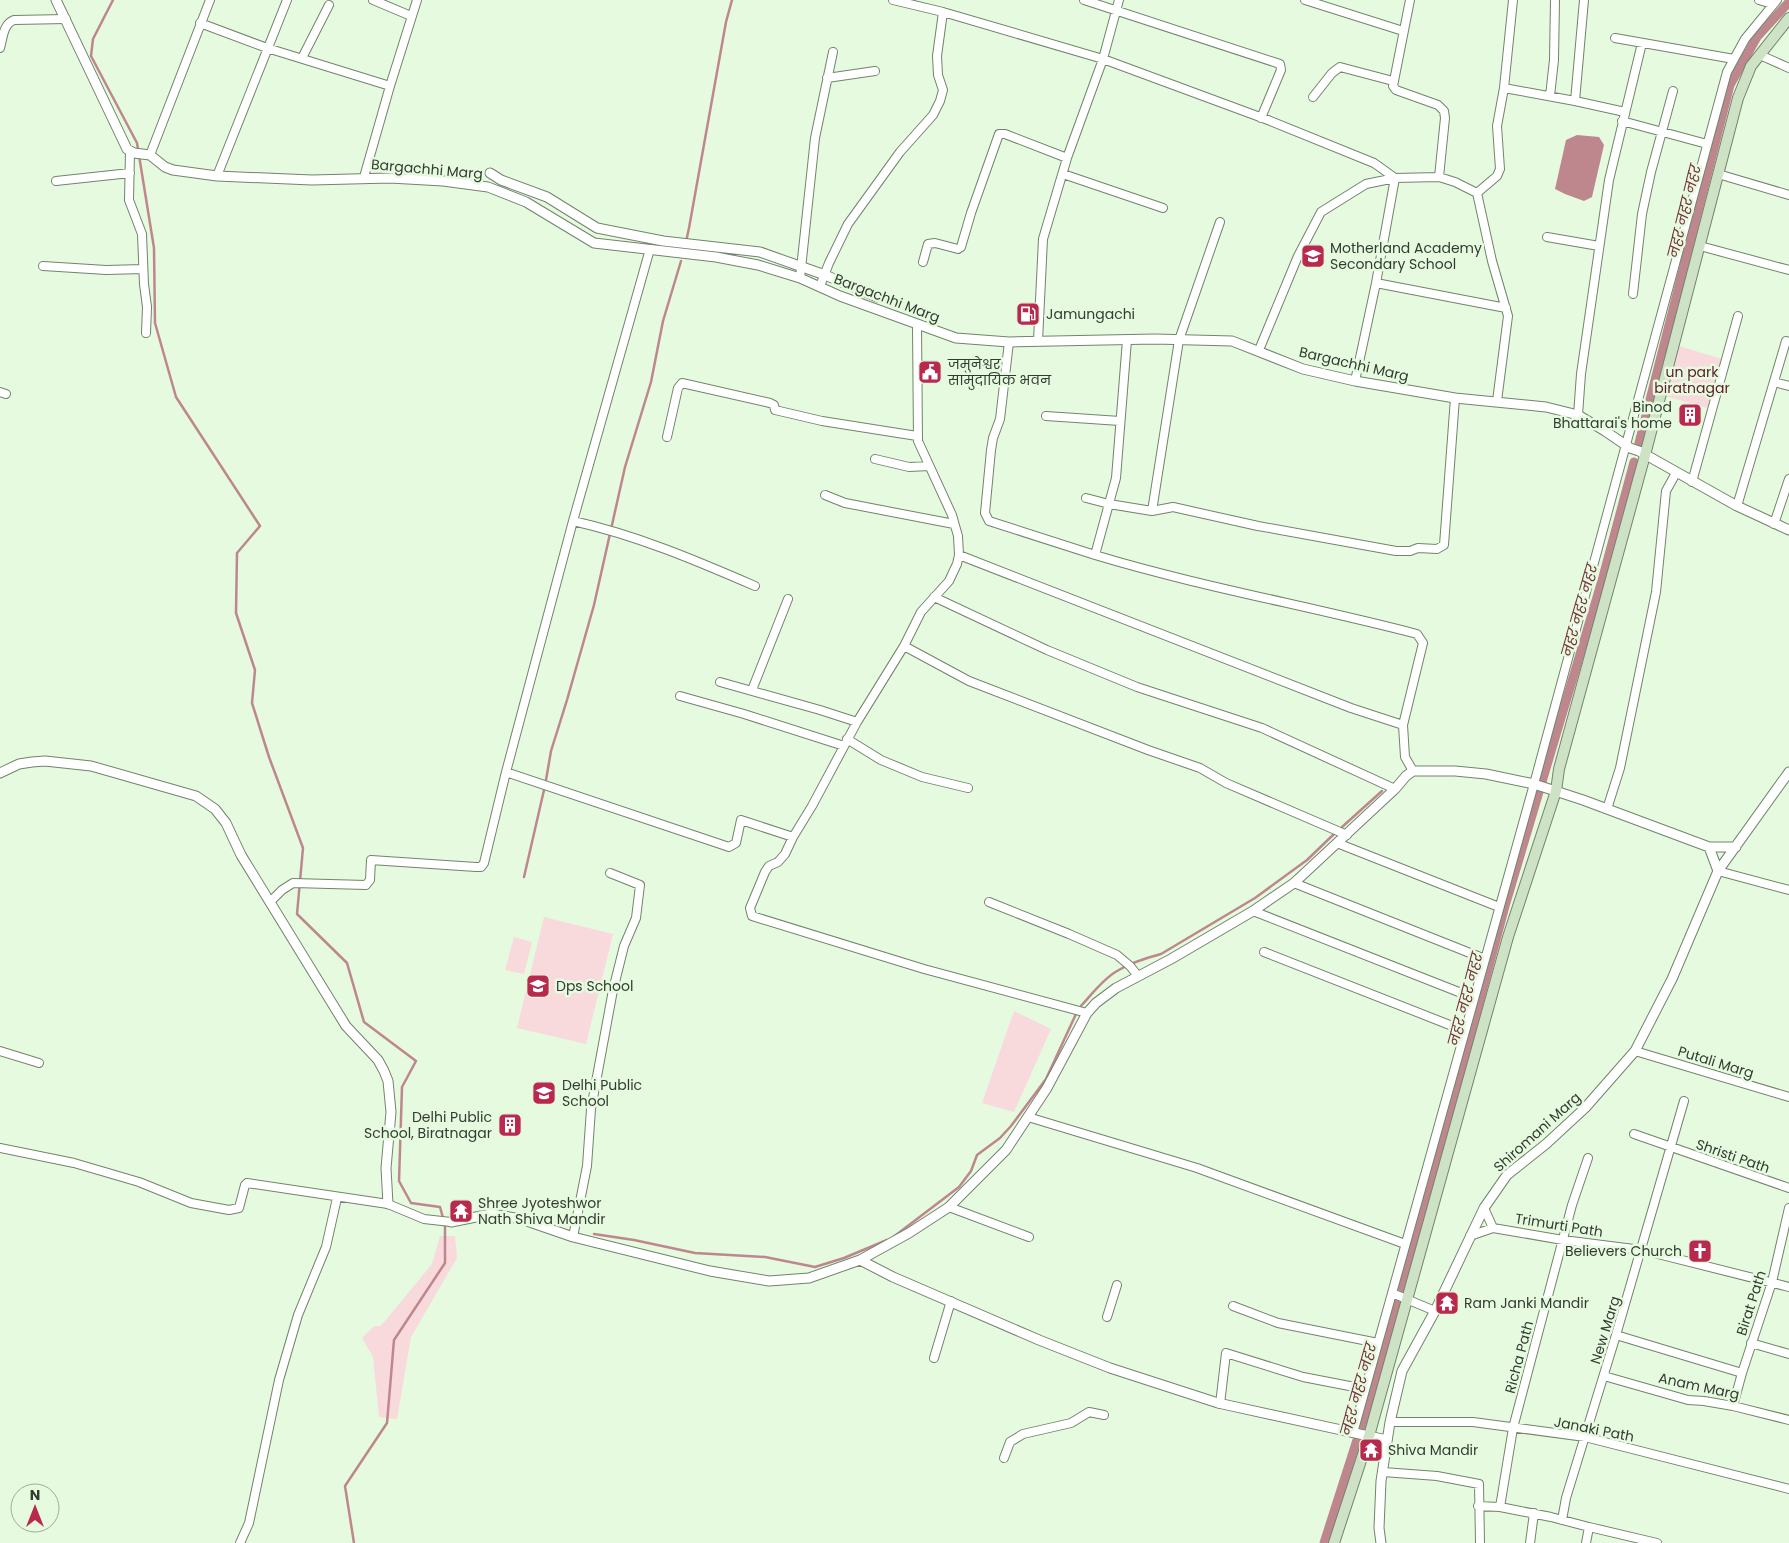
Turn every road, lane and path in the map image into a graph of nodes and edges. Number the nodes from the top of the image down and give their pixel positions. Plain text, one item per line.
1 (56, 0) edge
2 (210, 0) edge
3 (287, 0) edge
4 (373, 0) edge
5 (417, 0) edge
6 (893, 0) edge
7 (1084, 0) edge
8 (1119, 0) edge
9 (1306, 0) edge
10 (1410, 0) edge
11 (1512, 0) edge
12 (1556, 0) edge
13 (1584, 0) edge
14 (1759, 0) edge
15 (1775, 2) edge
16 (329, 5) dead end
17 (1117, 10) junction
18 (943, 12) junction
19 (411, 16) junction
20 (1789, 18) edge
21 (66, 20) junction
22 (200, 23) junction
23 (1403, 31) junction
24 (1784, 31) edge
25 (1615, 38) dead end
26 (1642, 43) junction
27 (0, 48) edge
28 (267, 48) junction
29 (833, 52) dead end
30 (1760, 55) junction
31 (302, 58) junction
32 (1102, 59) junction
33 (1734, 60) junction
34 (1789, 68) edge
35 (875, 71) dead end
36 (827, 78) junction
37 (1392, 81) junction
38 (390, 86) junction
39 (1504, 88) junction
40 (1673, 91) dead end
41 (1550, 96) junction
42 (1313, 97) dead end
43 (1575, 101) junction
44 (1625, 112) junction
45 (1261, 118) junction
46 (1622, 121) junction
47 (1662, 133) junction
48 (1707, 144) junction
49 (132, 152) junction
50 (149, 154) junction
51 (1067, 158) junction
52 (130, 173) junction
53 (490, 173) dead end
54 (1063, 174) junction
55 (1718, 174) junction
56 (217, 176) junction
57 (364, 177) junction
58 (1439, 177) junction
59 (1395, 178) junction
60 (56, 181) dead end
61 (1478, 193) junction
62 (1789, 195) edge
63 (1163, 208) dead end
64 (1220, 222) dead end
65 (1547, 237) dead end
66 (1599, 246) junction
67 (1700, 246) junction
68 (650, 249) junction
69 (923, 262) dead end
70 (43, 266) dead end
71 (801, 266) junction
72 (143, 269) junction
73 (1789, 270) edge
74 (825, 275) junction
75 (800, 278) junction
76 (1376, 283) junction
77 (820, 286) junction
78 (1633, 294) dead end
79 (877, 297) dead end
80 (1506, 308) junction
81 (1738, 316) dead end
82 (918, 325) junction
83 (146, 333) dead end
84 (1127, 340) junction
85 (1179, 340) junction
86 (1009, 342) junction
87 (1038, 342) junction
88 (1789, 342) edge
89 (1259, 350) junction
90 (1355, 381) junction
91 (1774, 382) junction
92 (1789, 386) edge
93 (1455, 398) junction
94 (1497, 401) junction
95 (1578, 415) junction
96 (1046, 416) dead end
97 (1120, 421) junction
98 (918, 436) junction
99 (667, 437) dead end
100 (1628, 447) junction
101 (1642, 453) junction
102 (875, 459) dead end
103 (929, 466) junction
104 (1676, 473) junction
105 (1789, 479) edge
106 (1692, 482) junction
107 (825, 495) dead end
108 (1086, 498) dead end
109 (1109, 504) junction
110 (1737, 506) junction
111 (1152, 511) junction
112 (573, 521) junction
113 (954, 524) junction
114 (1774, 524) junction
115 (1789, 530) edge
116 (959, 555) junction
117 (1096, 555) junction
118 (755, 586) dead end
119 (934, 597) junction
120 (788, 599) dead end
121 (904, 646) junction
122 (720, 682) dead end
123 (752, 690) junction
124 (680, 696) dead end
125 (857, 722) junction
126 (1403, 725) junction
127 (846, 743) junction
128 (1413, 771) junction
129 (506, 772) junction
130 (1789, 772) edge
131 (0, 773) edge
132 (1535, 784) junction
133 (968, 788) dead end
134 (1395, 789) junction
135 (1552, 790) junction
136 (1607, 809) junction
137 (1346, 835) junction
138 (793, 837) junction
139 (1337, 844) junction
140 (1709, 847) junction
141 (1736, 847) junction
142 (1718, 870) junction
143 (610, 873) dead end
144 (1294, 883) junction
145 (1789, 890) edge
146 (270, 902) junction
147 (989, 902) dead end
148 (1499, 907) junction
149 (1253, 911) junction
150 (1264, 952) dead end
151 (1485, 959) junction
152 (1138, 976) junction
153 (1474, 998) junction
154 (1087, 1013) junction
155 (1465, 1031) junction
156 (0, 1051) edge
157 (1635, 1051) junction
158 (39, 1062) dead end
159 (1789, 1097) edge
160 (1684, 1101) dead end
161 (1028, 1118) junction
162 (1634, 1134) dead end
163 (1669, 1147) junction
164 (0, 1148) edge
165 (1588, 1158) dead end
166 (1789, 1188) edge
167 (337, 1198) junction
168 (388, 1204) junction
169 (949, 1207) junction
170 (1484, 1208) junction
171 (1789, 1208) edge
172 (446, 1222) joint
173 (1493, 1228) junction
174 (1470, 1236) junction
175 (573, 1237) junction
176 (1029, 1237) dead end
177 (1563, 1240) junction
178 (1405, 1244) junction
179 (1642, 1250) junction
180 (860, 1260) junction
181 (1772, 1282) junction
182 (1116, 1285) dead end
183 (1789, 1287) edge
184 (1392, 1293) junction
185 (1407, 1300) junction
186 (951, 1301) junction
187 (1233, 1306) dead end
188 (1435, 1311) junction
189 (1107, 1316) dead end
190 (1616, 1335) junction
191 (1378, 1343) junction
192 (1751, 1343) junction
193 (1789, 1354) edge
194 (934, 1358) dead end
195 (1742, 1373) junction
196 (1604, 1376) junction
197 (1365, 1389) junction
198 (1220, 1404) junction
199 (1733, 1406) junction
200 (1104, 1415) dead end
201 (1789, 1420) edge
202 (1390, 1422) junction
203 (1513, 1428) junction
204 (1360, 1434) junction
205 (1585, 1436) junction
206 (1388, 1440) junction
207 (1004, 1458) dead end
208 (1383, 1472) junction
209 (1789, 1489) edge
210 (1478, 1506) junction
211 (1500, 1507) junction
212 (1534, 1513) junction
213 (1562, 1520) junction
214 (1589, 1527) junction
215 (240, 1543) edge
216 (1334, 1543) edge
217 (1381, 1543) edge
218 (1480, 1543) edge
219 (1530, 1543) edge
220 (1586, 1543) edge
221 (1657, 1543) edge

1 - 21 street
2 - 22 street
3 - 28 street
4 - 19 street
5 - 19 street
6 - 18 street
7 - 17 street
8 - 17 street
9 - 23 street
10 - 23 street
11 - 39 street
12 - 41 street
13 - 43 street
14 - 15 street
15 - 33 street
16 - 31 street
17 - 32 street
17 - 45 street
18 - 32 street
18 - 74 street
19 - 38 street
20 - 24 main road
21 - 27 street
21 - 49 street
22 - 28 street
22 - 50 street
23 - 37 street
24 - 30 main road
25 - 26 street
26 - 33 street
26 - 44 street
28 - 31 street
28 - 56 street
29 - 36 street
30 - 34 street
30 - 55 main road
31 - 38 street
32 - 45 street
32 - 51 street
33 - 48 street
35 - 36 street
36 - 71 street
37 - 42 street
37 - 58 street
38 - 57 street
39 - 41 street
39 - 61 street
40 - 47 street
41 - 43 street
43 - 44 street
44 - 46 street
45 - 59 street
46 - 47 street
46 - 66 street
47 - 48 street
47 - 78 street
48 - 100 street
49 - 50 street, Bargachhi Marg
49 - 52 street
50 - 56 street, Bargachhi Marg
51 - 54 street
51 - 69 street
52 - 60 street
52 - 72 street
53 - 71 street
54 - 63 street
54 - 87 street
55 - 62 street
55 - 67 main road
56 - 57 street, Bargachhi Marg
57 - 68 street, Bargachhi Marg
58 - 59 street
58 - 61 street
59 - 76 street
59 - 89 street
61 - 80 street
64 - 85 street
65 - 66 street
66 - 95 street
67 - 73 street
67 - 101 main road
68 - 75 street, Bargachhi Marg
68 - 112 street
70 - 72 street
71 - 74 street
71 - 75 street
72 - 83 street
74 - 77 street
74 - 79 street
75 - 77 street, Bargachhi Marg
76 - 80 street
76 - 90 street
77 - 82 street, Bargachhi Marg
80 - 94 street
81 - 106 street
82 - 86 street, Bargachhi Marg
82 - 98 street
84 - 85 street, Bargachhi Marg
84 - 87 street, Bargachhi Marg
84 - 97 street
85 - 89 street, Bargachhi Marg
85 - 111 street
86 - 87 street, Bargachhi Marg
86 - 117 street
88 - 91 street
89 - 90 street, Bargachhi Marg
90 - 93 street, Bargachhi Marg
91 - 92 street
91 - 110 street
93 - 94 street, Bargachhi Marg
93 - 111 street
94 - 95 street, Bargachhi Marg
95 - 100 street, Bargachhi Marg
96 - 97 street
97 - 109 street
98 - 99 street
98 - 103 street
100 - 101 street, Bargachhi Marg
100 - 132 street
101 - 104 street, Bargachhi Marg
101 - 135 main road
102 - 103 street
103 - 113 street
104 - 106 street, Bargachhi Marg
104 - 136 street
105 - 114 street
106 - 110 street, Bargachhi Marg
107 - 113 street
108 - 109 street
109 - 111 street
109 - 117 street
110 - 114 street, Bargachhi Marg
112 - 118 street
112 - 129 street
113 - 116 street
114 - 115 street, Bargachhi Marg
116 - 119 street
116 - 126 street
117 - 126 street
119 - 121 street
119 - 134 street
120 - 123 street
121 - 125 street
121 - 137 street
122 - 123 street
123 - 125 street
124 - 127 street
125 - 127 street
126 - 128 street
127 - 133 street
127 - 138 street
128 - 132 street
128 - 134 street
129 - 138 street
129 - 146 street
130 - 141 street, Shiromani Marg
131 - 146 street
132 - 135 street
132 - 148 street
134 - 137 street
135 - 136 street
135 - 185 main road
136 - 140 street
137 - 139 street
138 - 154 street
139 - 144 street
139 - 148 street
140 - 141 street
140 - 142 street
141 - 142 street, Shiromani Marg
142 - 145 street
142 - 157 street, Shiromani Marg
143 - 175 street
144 - 149 street
144 - 151 street
146 - 168 street
147 - 152 street
148 - 151 street
149 - 152 street
149 - 153 street
150 - 155 street
151 - 153 street
152 - 154 street
153 - 155 street
154 - 161 street
155 - 178 street
156 - 158 street
157 - 159 street, Putali Marg
157 - 170 street, Shiromani Marg
160 - 163 street, New Marg
161 - 169 street
161 - 178 street
162 - 163 street
163 - 166 street, Shristi Path
163 - 179 street, New Marg
164 - 167 street
165 - 177 street, Richa Path
167 - 168 street
167 - 215 street
168 - 172 street
169 - 176 street
169 - 180 street
170 - 173 street, Trimurti Path
170 - 174 street, Shiromani Marg
171 - 181 street, Birat Path
172 - 175 street
173 - 174 street
173 - 177 street, Trimurti Path
174 - 188 street, Shiromani Marg
175 - 180 street
177 - 179 street, Trimurti Path
177 - 203 street, Richa Path
178 - 184 street
179 - 181 street, Trimurti Path
179 - 190 street, New Marg
180 - 186 street
181 - 183 street, Trimurti Path
181 - 192 street, Birat Path
182 - 189 street
184 - 185 street
184 - 191 street
185 - 188 street
185 - 204 main road
186 - 194 street
186 - 198 street
187 - 191 street
188 - 202 street, Shiromani Marg
190 - 195 street
190 - 196 street, New Marg
191 - 197 street
192 - 193 street
192 - 195 street, Birat Path
195 - 199 street, Birat Path
196 - 199 street, Anam Marg
196 - 205 street, New Marg
197 - 198 street
197 - 204 street
198 - 204 street
199 - 201 street, Anam Marg
200 - 207 street
202 - 203 street, Janaki Path
202 - 206 street, Shiromani Marg
203 - 205 street, Janaki Path
203 - 211 street, Richa Path
204 - 206 street
204 - 216 main road
205 - 209 street, Janaki Path
205 - 213 street, New Marg
206 - 208 street, Shiromani Marg
208 - 210 street
208 - 217 street, Shiromani Marg
210 - 211 street
210 - 218 street
211 - 212 street
212 - 213 street
212 - 219 street
213 - 214 street
214 - 220 street
214 - 221 street

